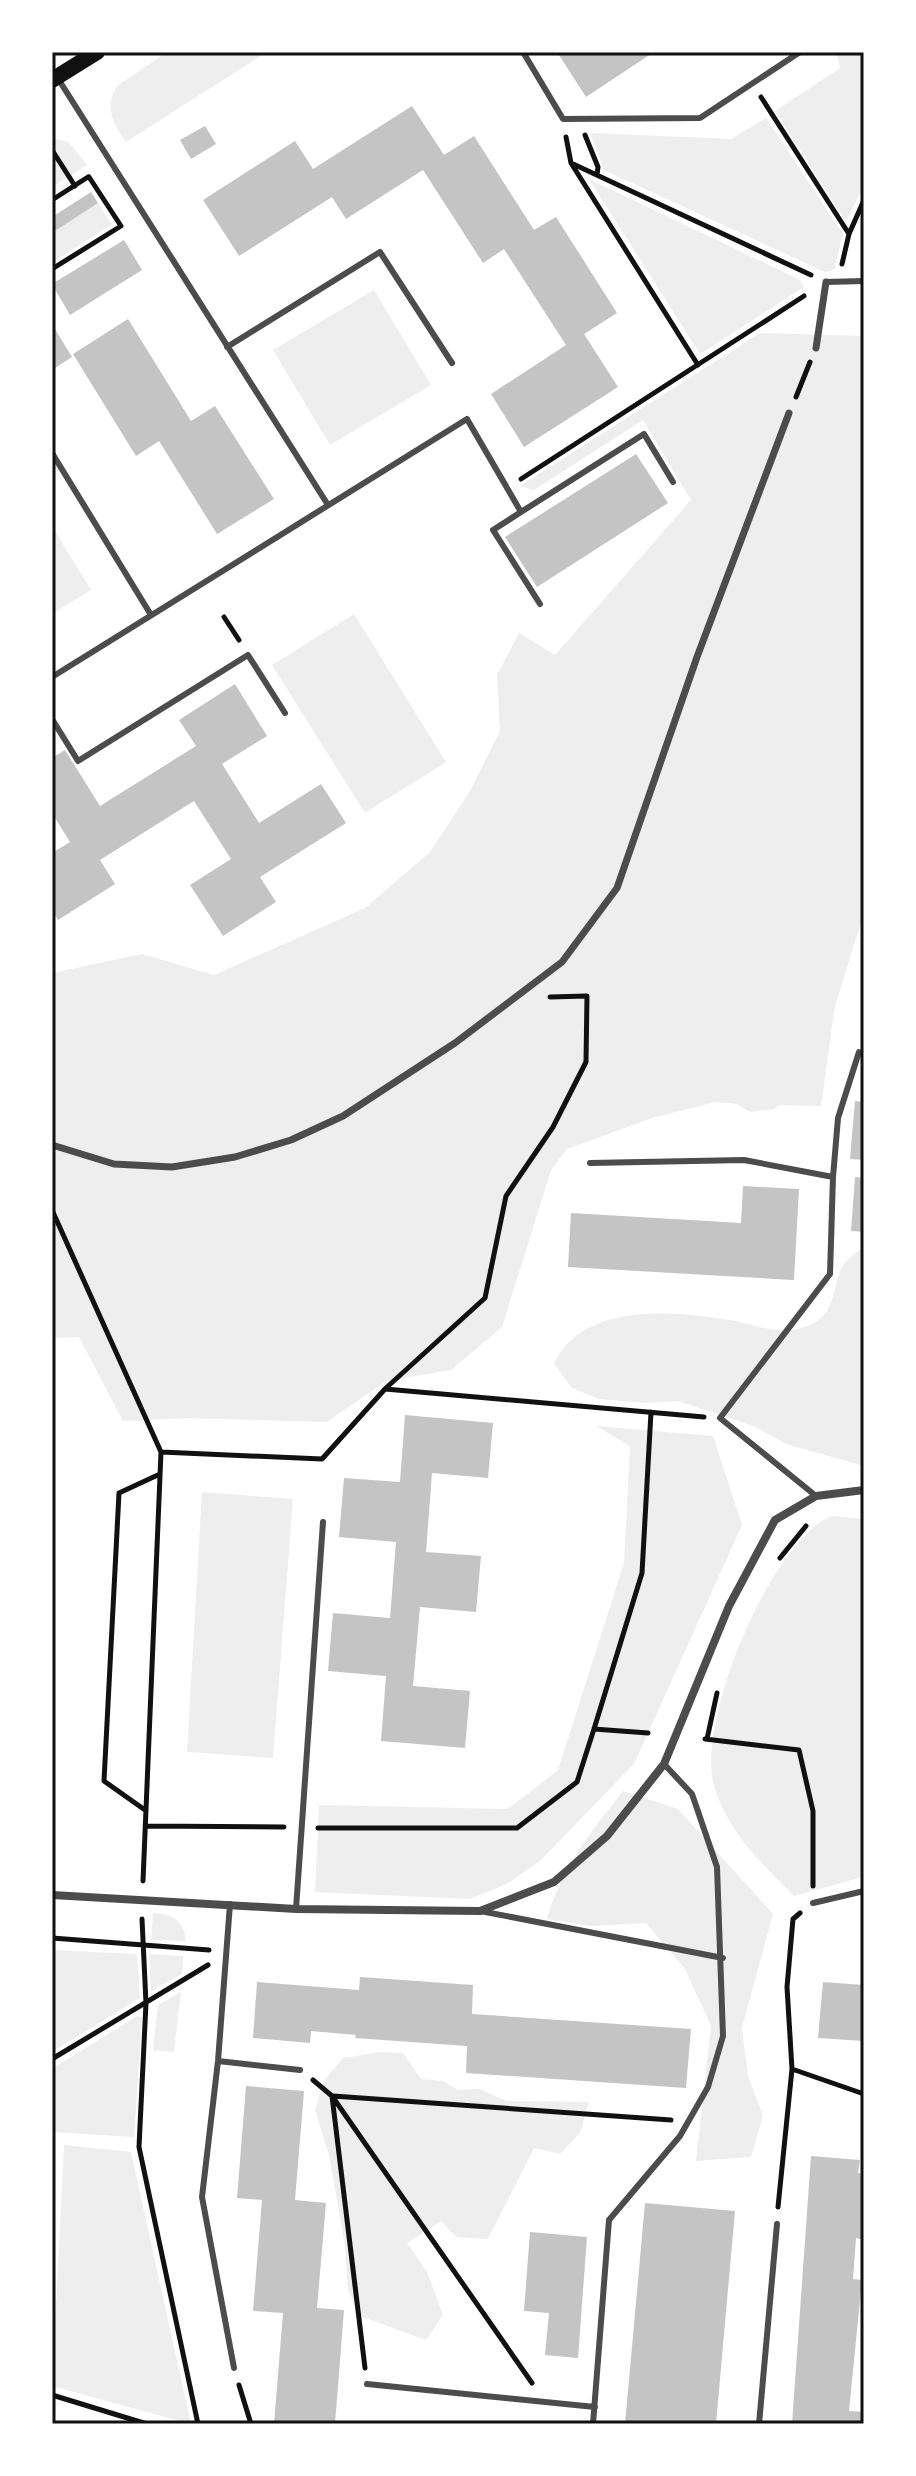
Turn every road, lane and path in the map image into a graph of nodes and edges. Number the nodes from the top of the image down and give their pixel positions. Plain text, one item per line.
1 (97, 52) edge
2 (523, 52) edge
3 (800, 52) edge
4 (74, 58) edge
5 (54, 79) edge
6 (752, 83) junction
7 (563, 119) junction
8 (578, 119) junction
9 (52, 150) edge
10 (111, 162) junction
11 (571, 163) junction
12 (597, 175) junction
13 (89, 177) junction
14 (75, 186) junction
15 (52, 200) edge
16 (864, 200) edge
17 (52, 269) edge
18 (864, 281) edge
19 (826, 282) junction
20 (227, 347) junction
21 (816, 348) joint
22 (452, 363) dead end
23 (698, 365) junction
24 (789, 413) joint
25 (52, 453) edge
26 (673, 482) dead end
27 (506, 489) junction
28 (328, 505) junction
29 (521, 512) junction
30 (540, 604) dead end
31 (151, 615) junction
32 (224, 617) dead end
33 (248, 655) junction
34 (52, 677) edge
35 (285, 713) dead end
36 (52, 719) edge
37 (514, 998) junction
38 (859, 1052) dead end
39 (52, 1145) edge
40 (590, 1163) dead end
41 (833, 1177) junction
42 (52, 1210) edge
43 (385, 1389) junction
44 (651, 1412) junction
45 (720, 1418) junction
46 (161, 1452) junction
47 (160, 1474) junction
48 (864, 1490) edge
49 (816, 1496) junction
50 (323, 1522) dead end
51 (809, 1522) dead end
52 (775, 1564) dead end
53 (720, 1682) dead end
54 (594, 1729) junction
55 (648, 1733) dead end
56 (664, 1764) junction
57 (146, 1811) junction
58 (145, 1826) junction
59 (302, 1828) junction
60 (143, 1881) dead end
61 (864, 1891) edge
62 (52, 1895) edge
63 (813, 1903) junction
64 (230, 1904) junction
65 (296, 1909) junction
66 (480, 1911) junction
67 (142, 1918) dead end
68 (52, 1938) edge
69 (142, 1945) junction
70 (226, 1952) junction
71 (723, 1958) junction
72 (146, 2003) junction
73 (52, 2059) edge
74 (218, 2061) junction
75 (792, 2069) junction
76 (300, 2070) joint
77 (864, 2094) edge
78 (332, 2096) junction
79 (689, 2121) junction
80 (777, 2224) joint
81 (234, 2368) joint
82 (367, 2384) joint
83 (52, 2395) edge
84 (546, 2403) junction
85 (595, 2407) junction
86 (147, 2424) edge
87 (198, 2424) edge
88 (251, 2424) edge
89 (593, 2424) edge
90 (759, 2424) edge

1 - 4 main road
2 - 7 lane
3 - 6 lane
4 - 5 main road
5 - 10 lane
6 - 8 lane
6 - 16 path
7 - 8 lane
7 - 11 path
8 - 12 path
9 - 14 path
10 - 13 path
10 - 20 lane
11 - 12 path
11 - 23 path
12 - 19 path
13 - 14 path
13 - 17 path
14 - 15 path
18 - 19 lane
19 - 21 street
19 - 23 path
20 - 22 lane
20 - 28 lane
21 - 24 path
23 - 27 path
24 - 37 street
25 - 31 lane
26 - 29 lane
27 - 28 lane
27 - 29 lane
28 - 31 lane
29 - 30 lane
31 - 34 lane
32 - 33 path
33 - 35 lane
33 - 36 lane
37 - 39 street
37 - 43 path
38 - 41 lane
40 - 41 lane
41 - 45 lane
42 - 46 path
43 - 44 path
43 - 46 path
44 - 45 path
44 - 54 path
45 - 49 lane
46 - 47 path
47 - 57 path
47 - 57 path
48 - 49 street
49 - 56 street
50 - 59 lane
51 - 52 path
53 - 63 path
54 - 55 path
54 - 59 path
56 - 66 street
56 - 71 lane
57 - 58 path
58 - 59 path
58 - 60 path
59 - 65 lane
61 - 63 lane
62 - 64 street
63 - 75 path
64 - 65 street
64 - 70 lane
65 - 66 street
66 - 71 lane
67 - 69 path
68 - 69 path
69 - 70 path
69 - 72 path
70 - 72 path
70 - 74 lane
71 - 79 lane
72 - 73 path
72 - 87 path
74 - 76 lane
74 - 81 lane
75 - 77 path
75 - 80 path
76 - 78 path
78 - 79 path
78 - 82 path
78 - 84 path
79 - 85 lane
80 - 90 lane
81 - 88 path
82 - 84 lane
83 - 86 path
84 - 85 lane
85 - 89 lane

